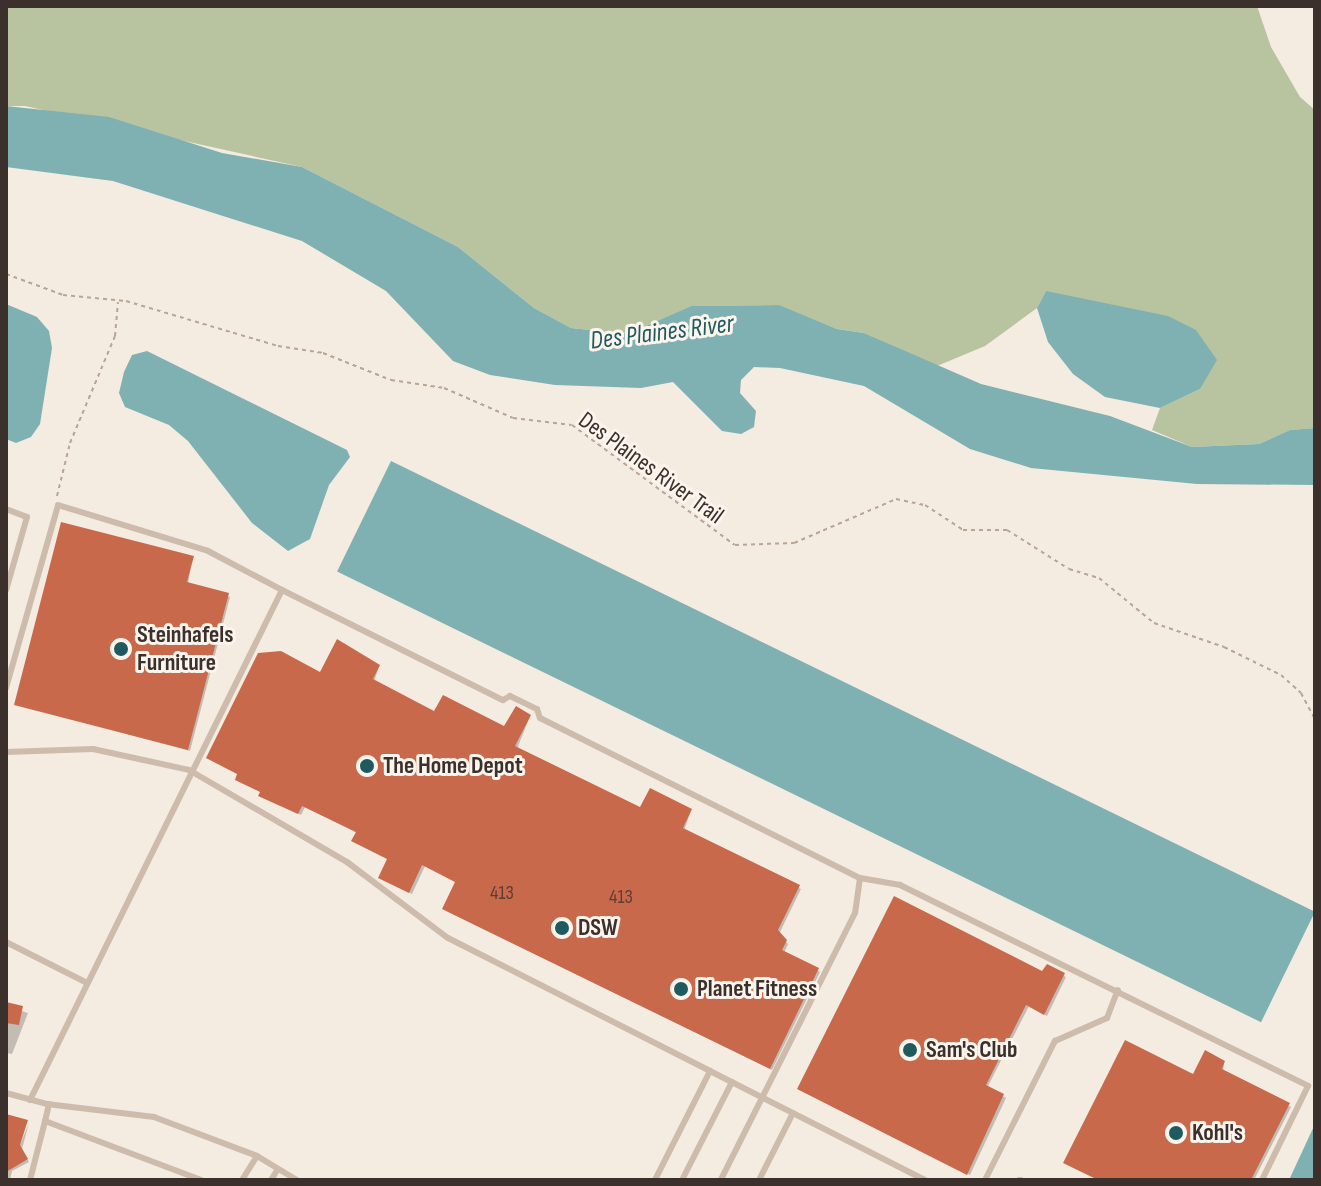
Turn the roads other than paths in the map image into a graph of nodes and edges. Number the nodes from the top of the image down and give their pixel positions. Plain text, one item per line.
1 (6, 509) edge
2 (6, 590) edge
3 (282, 590) junction
4 (6, 688) edge
5 (6, 752) edge
6 (189, 770) junction
7 (860, 878) junction
8 (6, 942) edge
9 (87, 983) junction
10 (1118, 990) junction
11 (710, 1071) junction
12 (732, 1082) junction
13 (6, 1093) edge
14 (763, 1098) junction
15 (30, 1100) junction
16 (49, 1104) junction
17 (793, 1113) junction
18 (45, 1121) junction
19 (257, 1156) junction
20 (278, 1169) junction
21 (30, 1180) edge
22 (201, 1180) edge
23 (242, 1180) edge
24 (271, 1180) edge
25 (297, 1180) edge
26 (655, 1180) edge
27 (682, 1180) edge
28 (721, 1180) edge
29 (759, 1180) edge
30 (925, 1180) edge
31 (985, 1180) edge
32 (1262, 1180) edge

1 - 2 lane
3 - 4 lane
3 - 6 lane
3 - 7 lane
5 - 6 lane
6 - 9 lane
6 - 11 lane
7 - 10 lane
7 - 14 lane
8 - 9 lane
9 - 15 lane
10 - 31 lane
10 - 32 lane
11 - 12 lane
11 - 26 lane
12 - 14 lane
12 - 27 lane
13 - 15 lane
14 - 17 lane
14 - 28 lane
15 - 16 lane
16 - 18 lane
16 - 19 lane
17 - 29 lane
17 - 30 lane
18 - 21 lane
18 - 22 lane
19 - 20 lane
19 - 23 lane
20 - 24 lane
20 - 25 lane

